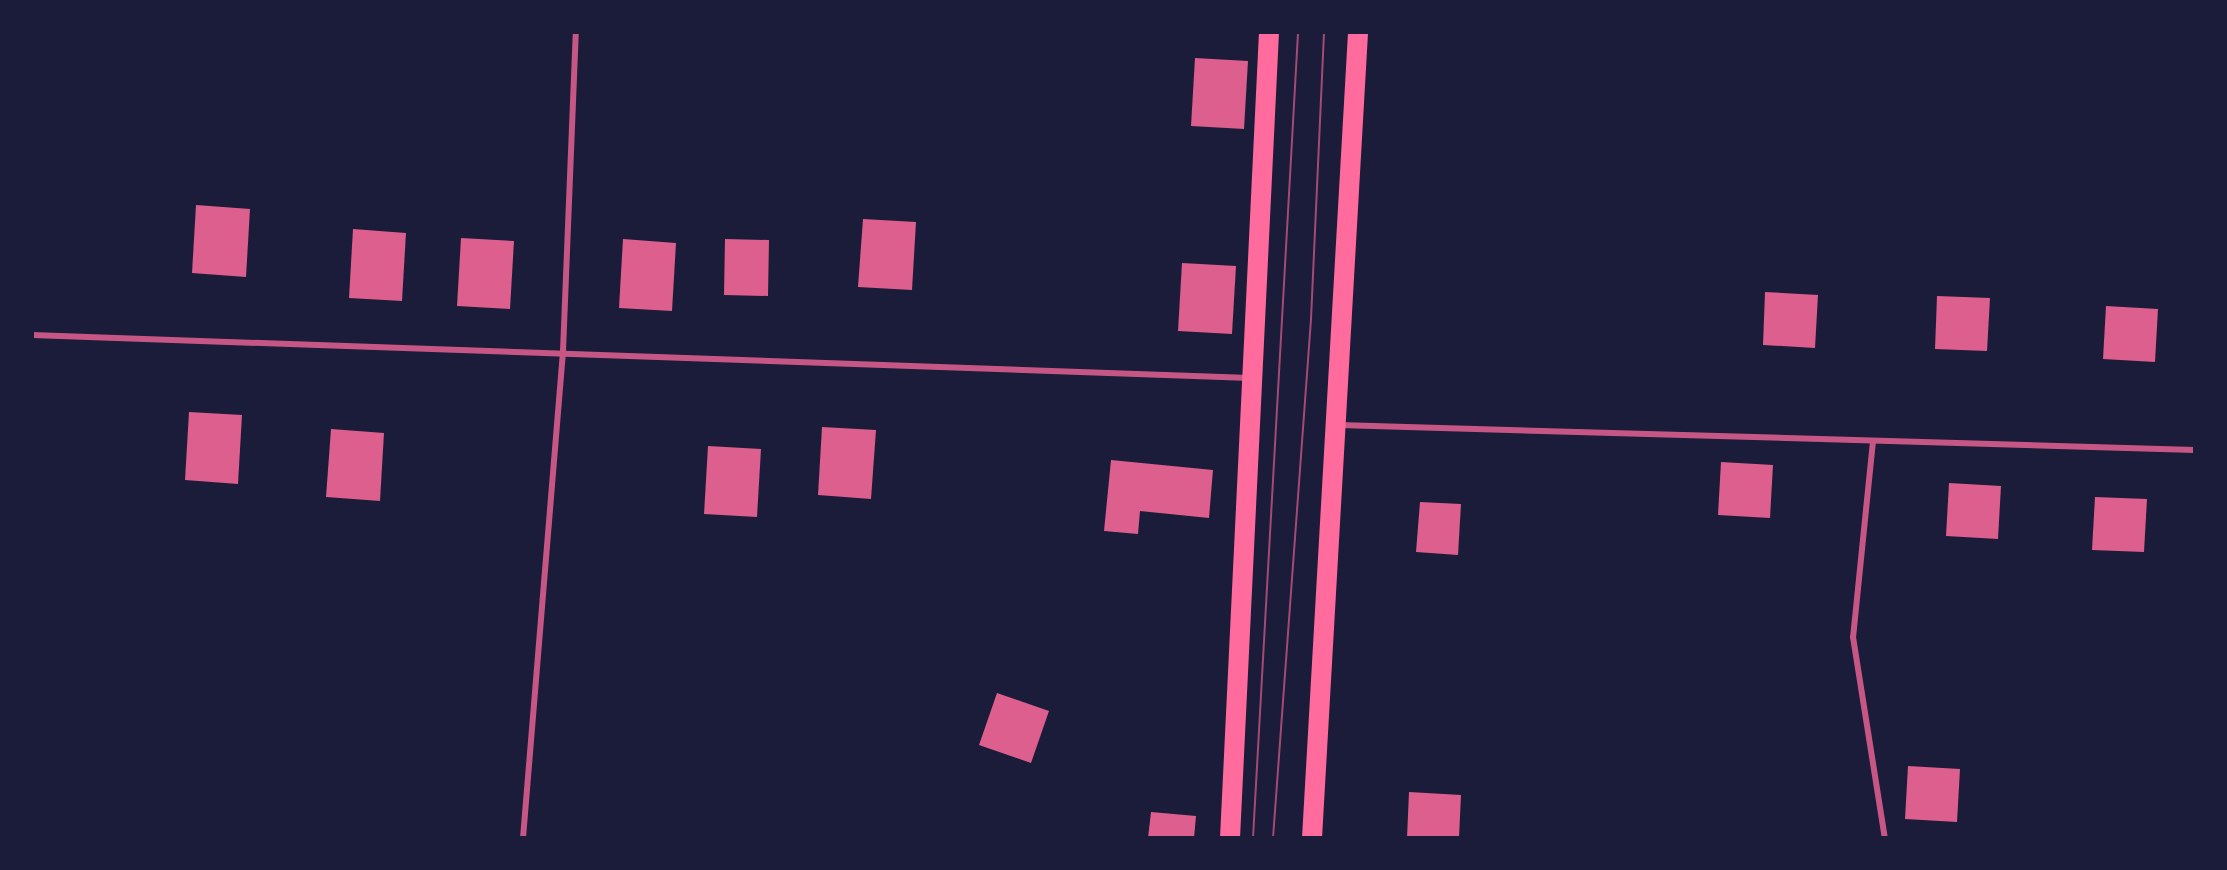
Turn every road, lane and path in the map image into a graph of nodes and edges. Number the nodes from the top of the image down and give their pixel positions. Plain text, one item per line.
1 (576, 32) edge
2 (1269, 32) edge
3 (1358, 32) edge
4 (32, 335) edge
5 (563, 351) junction
6 (1253, 379) junction
7 (1339, 425) junction
8 (1873, 441) junction
9 (2195, 450) edge
10 (523, 838) edge
11 (1230, 838) edge
12 (1312, 838) edge
13 (1885, 838) edge

1 - 5 lane
2 - 6 main road
3 - 7 main road
4 - 5 lane
5 - 6 lane
5 - 10 lane
6 - 11 main road
7 - 8 lane
7 - 12 main road
8 - 9 lane
8 - 13 lane

